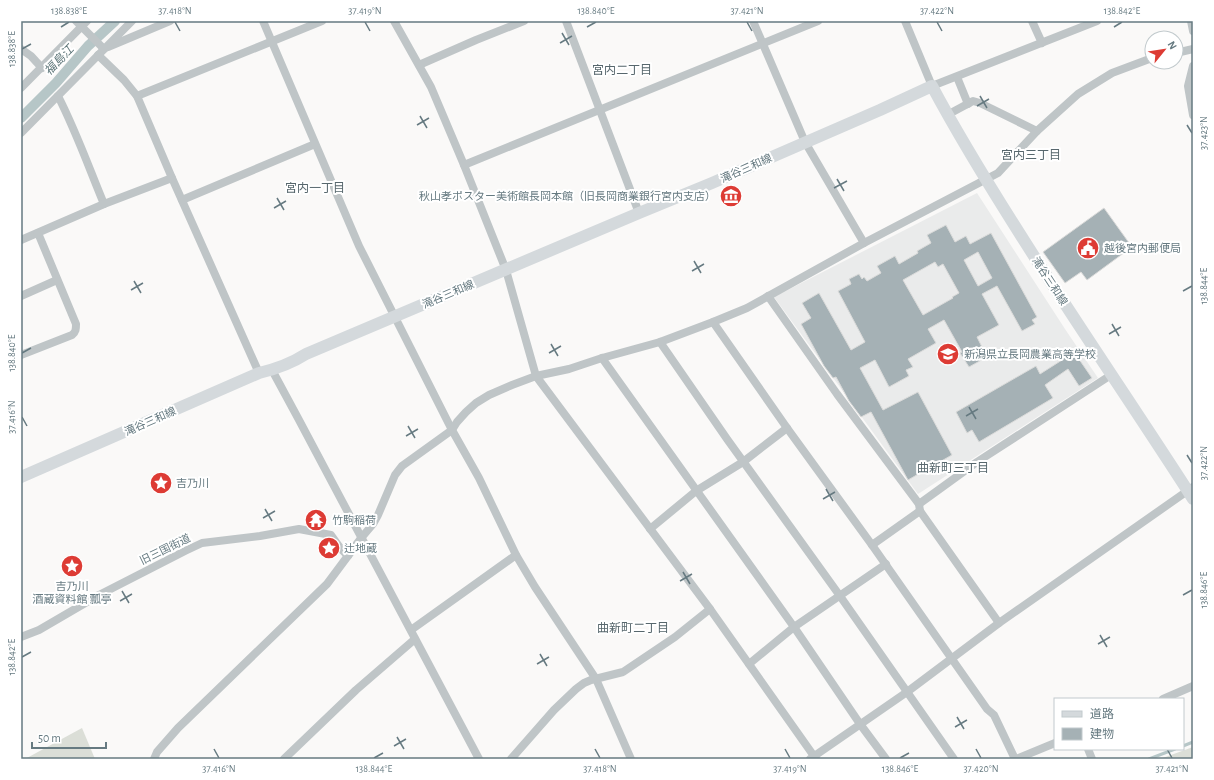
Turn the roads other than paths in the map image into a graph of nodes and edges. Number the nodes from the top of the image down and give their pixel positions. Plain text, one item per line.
1 (132, 21) edge
2 (170, 21) edge
3 (263, 21) edge
4 (322, 21) edge
5 (394, 21) edge
6 (524, 21) edge
7 (566, 21) edge
8 (754, 21) edge
9 (818, 21) edge
10 (905, 21) edge
11 (1032, 21) edge
12 (1097, 21) edge
13 (1191, 21) edge
14 (82, 25) edge
15 (1193, 31) edge
16 (272, 41) junction
17 (763, 43) junction
18 (1042, 43) junction
19 (21, 48) edge
20 (101, 50) junction
21 (1144, 61) edge
22 (419, 65) junction
23 (1193, 66) edge
24 (42, 68) junction
25 (957, 77) junction
26 (932, 86) junction
27 (21, 88) edge
28 (58, 96) junction
29 (137, 96) junction
30 (968, 104) junction
31 (600, 109) junction
32 (947, 115) junction
33 (1193, 115) edge
34 (1037, 131) junction
35 (21, 133) edge
36 (805, 142) junction
37 (315, 144) junction
38 (464, 165) junction
39 (172, 178) junction
40 (986, 180) junction
41 (182, 200) junction
42 (104, 204) junction
43 (639, 213) junction
44 (38, 233) junction
45 (21, 240) edge
46 (864, 243) junction
47 (506, 270) junction
48 (57, 280) junction
49 (21, 296) edge
50 (768, 296) junction
51 (395, 317) junction
52 (713, 322) junction
53 (660, 342) junction
54 (21, 355) edge
55 (602, 358) junction
56 (272, 370) junction
57 (259, 373) junction
58 (1111, 375) junction
59 (536, 376) junction
60 (787, 428) junction
61 (452, 430) junction
62 (743, 462) junction
63 (21, 477) edge
64 (696, 491) junction
65 (1191, 492) edge
66 (919, 508) junction
67 (650, 528) junction
68 (362, 537) junction
69 (872, 545) junction
70 (516, 555) junction
71 (348, 556) junction
72 (886, 564) junction
73 (840, 596) junction
74 (710, 609) junction
75 (999, 623) junction
76 (794, 627) junction
77 (410, 630) junction
78 (21, 637) edge
79 (415, 639) junction
80 (951, 658) junction
81 (749, 664) junction
82 (596, 679) junction
83 (1193, 686) edge
84 (907, 692) junction
85 (1165, 698) edge
86 (860, 724) junction
87 (1054, 742) edge
88 (813, 758) edge
89 (154, 759) edge
90 (284, 759) edge
91 (479, 759) edge
92 (511, 759) edge
93 (631, 759) edge
94 (886, 759) edge
95 (954, 759) edge
96 (1016, 759) edge

1 - 20 street
2 - 20 street
3 - 16 street
4 - 16 street
5 - 22 street
6 - 22 street
7 - 31 street
8 - 17 street
9 - 17 street
10 - 26 street
11 - 18 street
12 - 18 street
13 - 15 street
14 - 20 street
14 - 24 street
16 - 29 street
16 - 37 street
17 - 31 street
17 - 36 street
18 - 25 street
19 - 24 street
20 - 28 street
20 - 29 street
21 - 34 street
22 - 38 street
23 - 33 street
24 - 27 street
25 - 26 street
25 - 30 street
26 - 32 main road, 滝谷三和線
26 - 36 main road, 滝谷三和線
28 - 35 street
28 - 42 street
29 - 39 street
30 - 32 street
30 - 34 street
31 - 38 street
31 - 43 street
32 - 40 main road, 滝谷三和線
34 - 40 street
36 - 43 main road, 滝谷三和線
36 - 46 street
37 - 41 street
37 - 51 street
38 - 47 street
39 - 41 street
39 - 42 street
40 - 46 street
40 - 58 main road, 滝谷三和線
41 - 57 street
42 - 44 street
43 - 47 main road, 滝谷三和線
44 - 45 street
44 - 48 street
46 - 50 street
47 - 51 main road, 滝谷三和線
47 - 59 street
48 - 49 street
48 - 54 street
50 - 52 street
50 - 66 street
51 - 56 main road, 滝谷三和線
51 - 61 street
52 - 53 street
52 - 60 street
53 - 55 street
53 - 62 street
55 - 59 street
55 - 64 street
56 - 57 main road, 滝谷三和線
56 - 68 street
57 - 63 main road, 滝谷三和線
58 - 65 main road, 滝谷三和線
58 - 66 street
59 - 61 street
59 - 67 street
60 - 62 street
60 - 69 street
61 - 68 street
61 - 70 street
62 - 64 street
62 - 73 street
64 - 67 street
64 - 76 street
65 - 75 street
66 - 69 street
66 - 75 street
67 - 74 street
68 - 71 street
68 - 77 street
69 - 72 street
70 - 77 street
70 - 82 street
71 - 78 street, 旧三国街道
71 - 89 street
72 - 73 street
72 - 80 street
73 - 76 street
73 - 84 street
74 - 81 street
74 - 82 street
75 - 80 street
76 - 81 street
76 - 86 street
77 - 79 street
79 - 90 street
79 - 91 street
80 - 84 street
80 - 96 street
81 - 88 street
82 - 92 street
82 - 93 street
83 - 85 street
84 - 86 street
84 - 95 street
86 - 88 street
86 - 94 street
87 - 96 street

